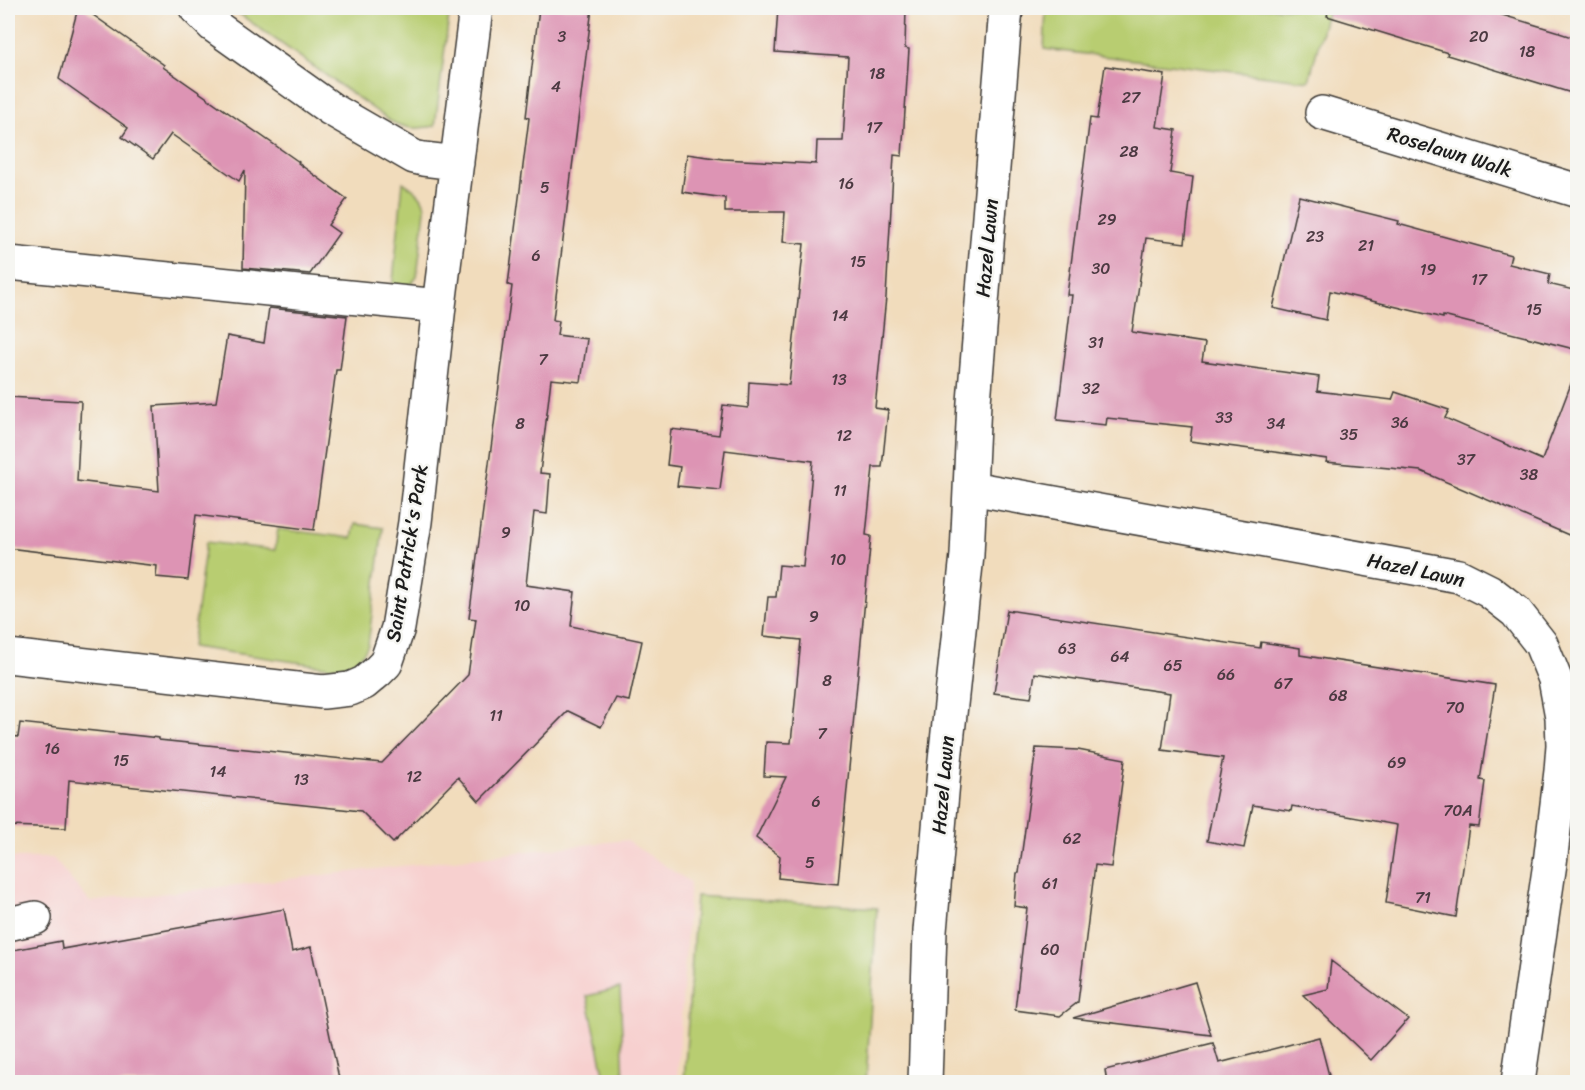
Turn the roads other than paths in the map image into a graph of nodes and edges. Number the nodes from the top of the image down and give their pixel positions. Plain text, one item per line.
1 (196, 8) edge
2 (476, 8) edge
3 (1006, 8) edge
4 (1322, 113) dead end
5 (457, 163) junction
6 (1578, 191) edge
7 (9, 263) dead end
8 (439, 306) junction
9 (971, 488) junction
10 (8, 656) edge
11 (925, 1083) edge
12 (1518, 1083) edge

1 - 5 street
2 - 5 street, Saint Patrick's Park
3 - 9 street, Hazel Lawn
4 - 6 street, Roselawn Walk
5 - 8 street, Saint Patrick's Park
7 - 8 street
8 - 10 street, Saint Patrick's Park
9 - 11 street, Hazel Lawn
9 - 12 street, Hazel Lawn

